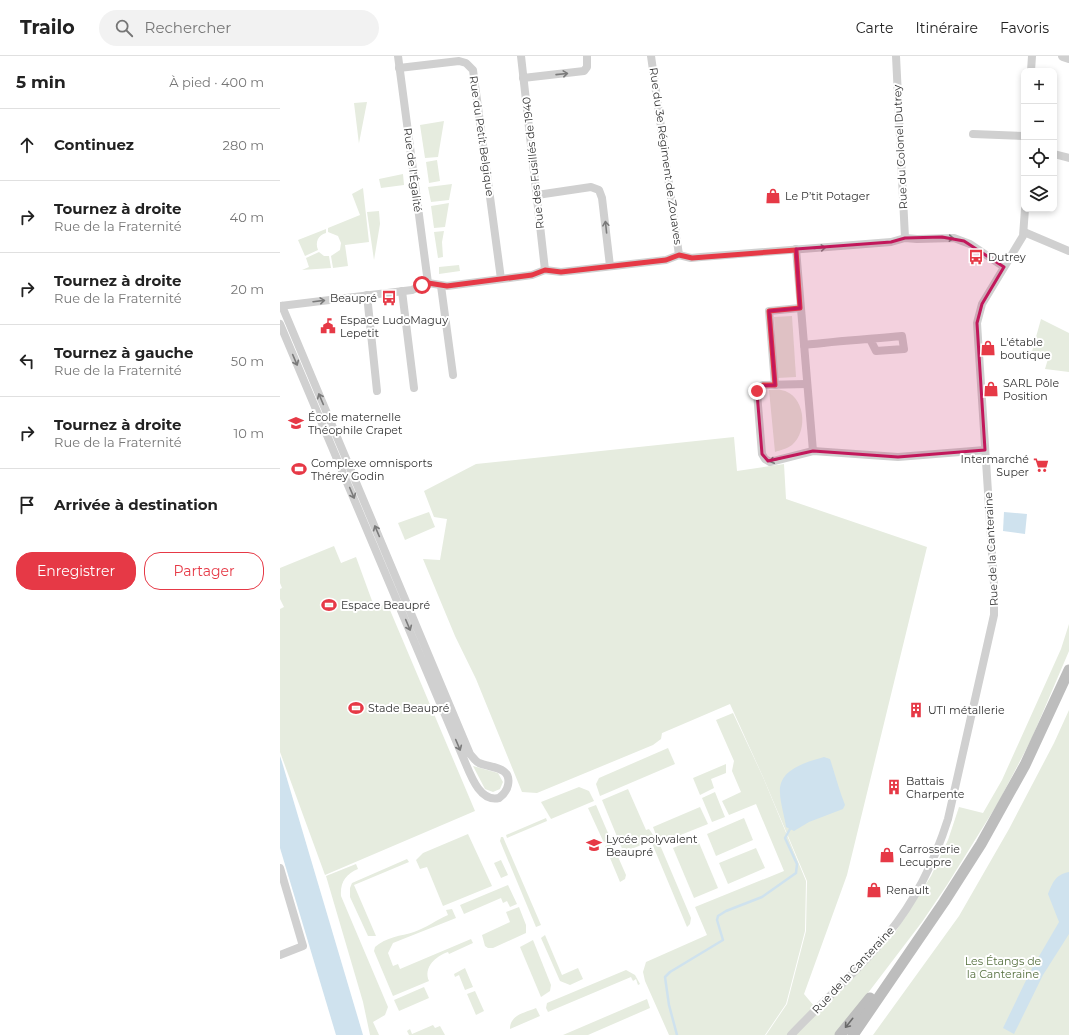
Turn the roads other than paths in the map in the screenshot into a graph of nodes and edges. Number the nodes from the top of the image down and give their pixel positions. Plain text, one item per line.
1 (398, 56) edge
2 (521, 56) edge
3 (587, 56) edge
4 (651, 56) edge
5 (896, 56) edge
6 (1032, 56) edge
7 (1063, 56) edge
8 (1069, 58) edge
9 (400, 68) junction
10 (1032, 68) edge
11 (523, 78) junction
12 (973, 134) dead end
13 (1021, 136) edge
14 (1057, 155) edge
15 (1069, 158) edge
16 (537, 195) junction
17 (1025, 212) edge
18 (1024, 232) junction
19 (905, 238) junction
20 (796, 250) junction
21 (1069, 251) edge
22 (679, 255) junction
23 (610, 266) junction
24 (1004, 267) junction
25 (545, 270) junction
26 (501, 279) junction
27 (428, 283) junction
28 (441, 286) junction
29 (402, 291) junction
30 (367, 295) junction
31 (281, 306) edge
32 (800, 308) junction
33 (280, 324) edge
34 (870, 339) dead end
35 (804, 345) junction
36 (453, 375) dead end
37 (807, 384) junction
38 (775, 385) junction
39 (414, 388) dead end
40 (377, 391) dead end
41 (986, 450) junction
42 (813, 452) junction
43 (1069, 670) edge
44 (280, 868) edge
45 (910, 950) junction
46 (280, 955) edge
47 (791, 1035) edge
48 (840, 1035) edge
49 (853, 1035) edge

1 - 9 street, Rue de l'Égalité
2 - 11 street, Rue des Fusillés de 1940
11 -> 3 street
4 - 22 street, Rue du 3e Régiment de Zouaves
5 - 19 street, Rue du Colonel Dutrey
6 - 10 street
7 - 8 street
9 - 26 street, Rue du Petit Belgique
9 - 27 street, Rue de l'Égalité
11 - 16 street, Rue des Fusillés de 1940
12 - 13 street
14 - 15 street
23 -> 16 street
16 - 25 street, Rue des Fusillés de 1940
17 - 18 street
18 - 21 street
18 - 24 street, Rue de la Canteraine
20 -> 19 street
19 -> 24 street
20 - 22 street
20 - 32 street
22 - 23 street
23 - 25 street
24 - 41 street, Rue de la Canteraine
25 - 26 street
26 - 28 street
27 - 28 street
27 - 29 street
28 - 36 street
29 - 30 street
29 - 39 street
31 -> 30 street
30 - 40 street
33 -> 31 street
32 - 35 street
32 - 38 street
34 - 35 street
35 - 37 street
37 - 38 street
37 - 42 street
42 -> 38 street
41 - 42 street
41 - 47 street, Rue de la Canteraine
43 - 45 main road
44 - 46 street
45 -> 48 main road
45 - 49 main road

